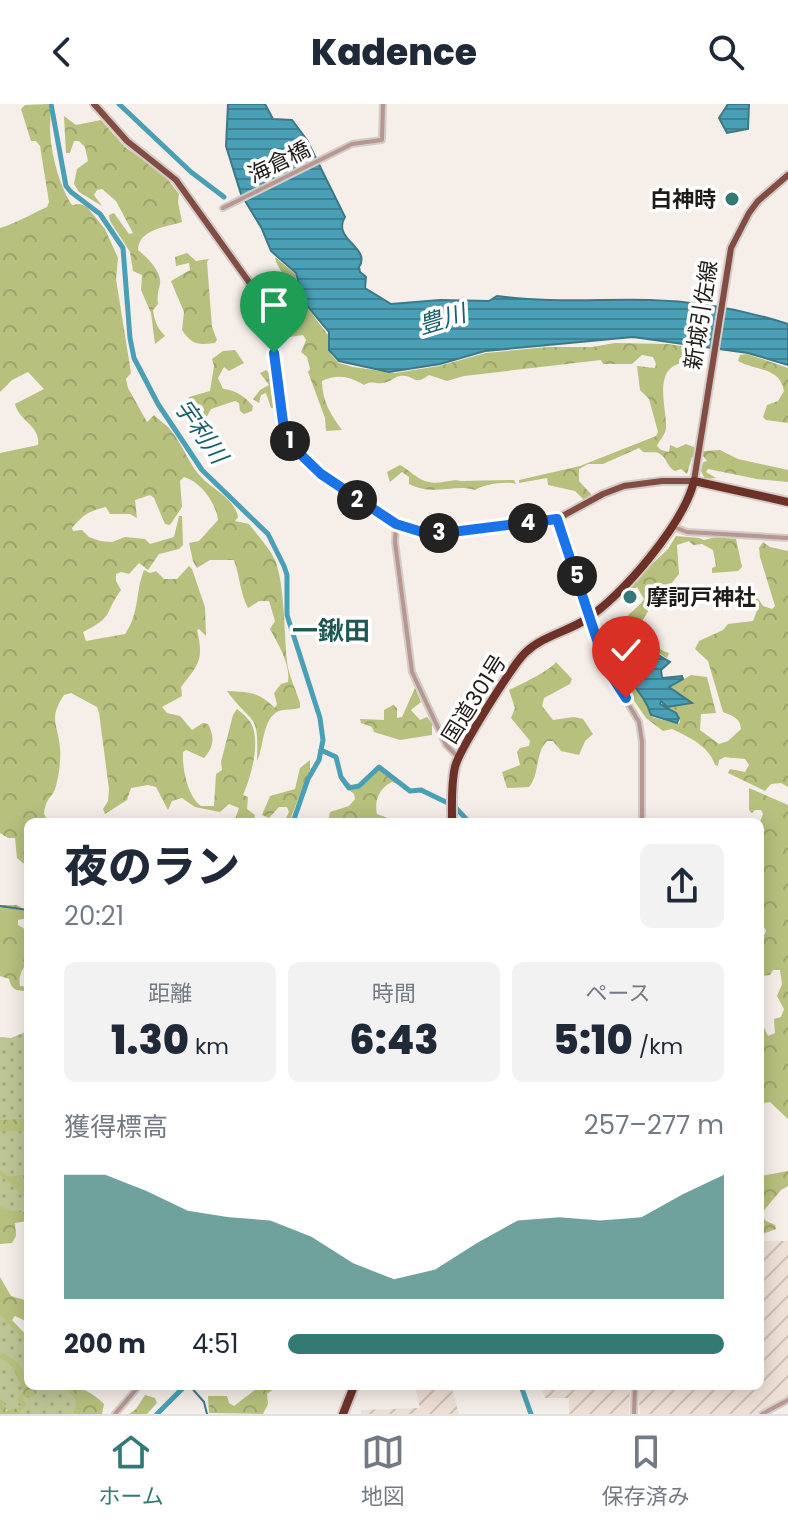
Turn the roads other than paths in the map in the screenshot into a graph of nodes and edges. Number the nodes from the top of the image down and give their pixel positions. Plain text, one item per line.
1 (94, 104) edge
2 (383, 104) edge
3 (788, 175) edge
4 (223, 208) dead end
5 (694, 481) junction
6 (788, 502) edge
7 (557, 519) junction
8 (396, 524) junction
9 (674, 527) junction
10 (788, 538) edge
11 (591, 616) junction
12 (458, 756) junction
13 (452, 818) edge
14 (642, 818) edge
15 (136, 1390) edge
16 (352, 1390) edge
17 (635, 1390) edge
18 (788, 1400) edge
19 (115, 1414) edge
20 (343, 1414) edge
21 (634, 1414) edge
22 (762, 1414) edge

1 - 8 main road
2 - 4 street, 海倉橋
3 - 5 main road, 新城引佐線
5 - 6 highway
5 - 7 main road
5 - 9 highway, 国道301号
7 - 8 main road
7 - 11 street
8 - 12 street
9 - 10 street
9 - 11 highway, 国道301号
11 - 12 highway, 国道301号
11 - 14 street
12 - 13 highway, 国道301号
15 - 19 street
16 - 20 highway
17 - 21 street
18 - 22 street

